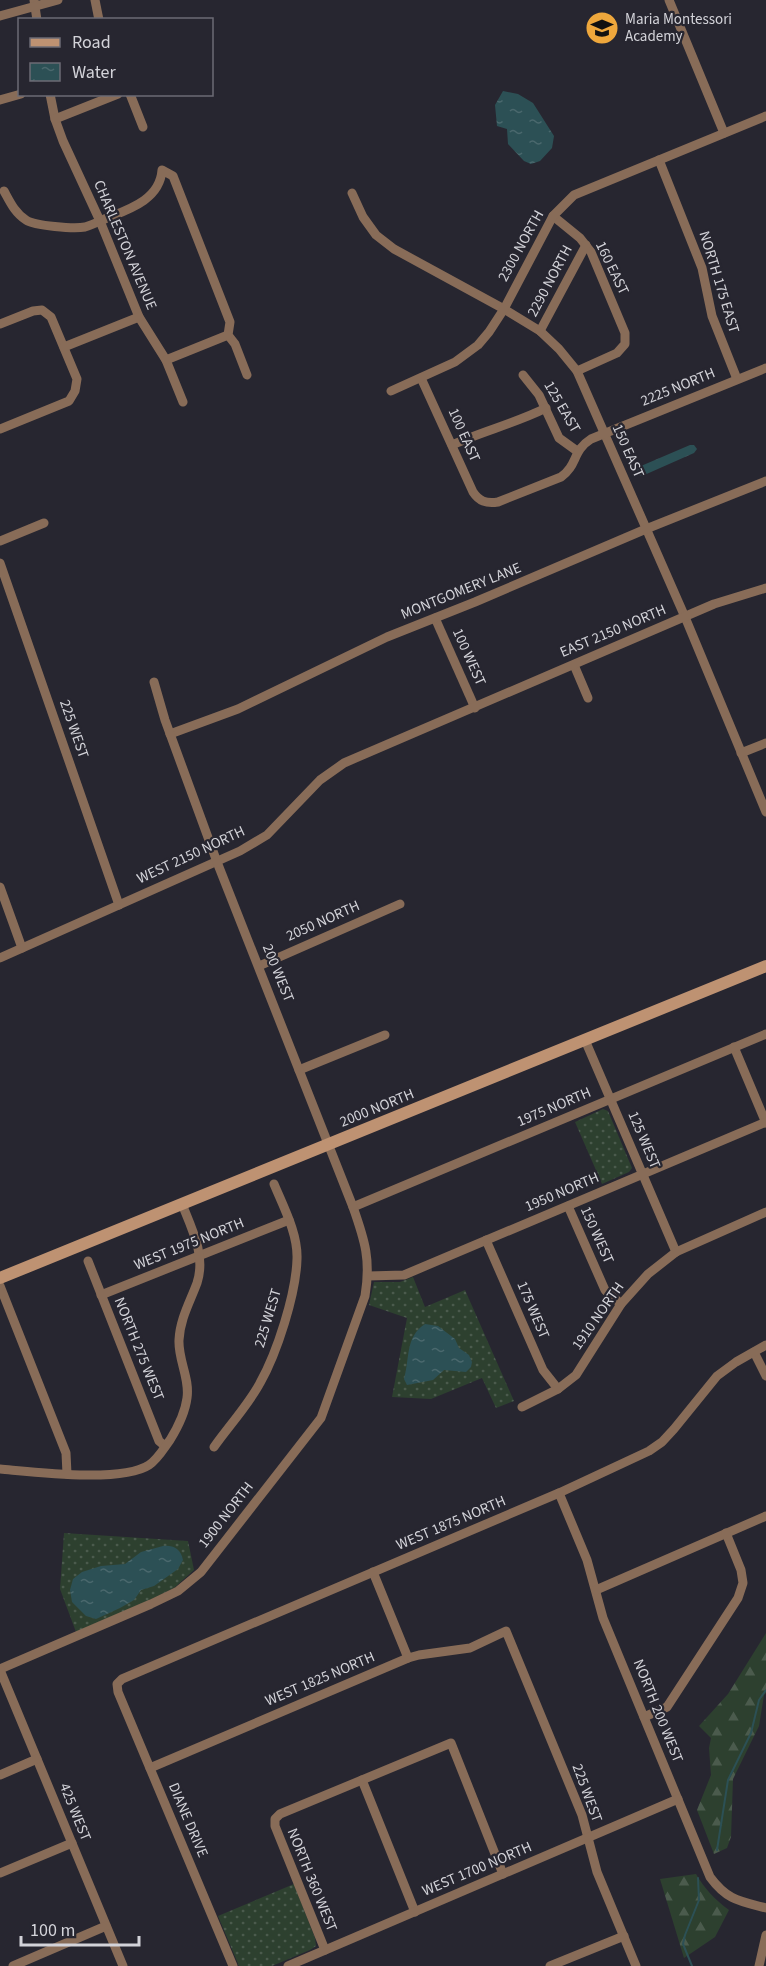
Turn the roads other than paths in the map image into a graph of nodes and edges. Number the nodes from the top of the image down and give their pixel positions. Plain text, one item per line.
1 (58, 0) edge
2 (95, 0) edge
3 (669, 0) edge
4 (34, 4) edge
5 (0, 16) edge
6 (99, 18) edge
7 (18, 95) edge
8 (50, 96) edge
9 (113, 96) edge
10 (131, 96) edge
11 (0, 100) edge
12 (766, 116) edge
13 (55, 119) junction
14 (143, 127) dead end
15 (724, 133) junction
16 (659, 160) junction
17 (4, 191) dead end
18 (352, 193) dead end
19 (553, 216) junction
20 (100, 221) junction
21 (586, 245) junction
22 (504, 309) junction
23 (139, 317) junction
24 (0, 324) edge
25 (540, 331) junction
26 (228, 335) junction
27 (64, 347) junction
28 (166, 360) junction
29 (766, 368) edge
30 (577, 371) junction
31 (247, 375) dead end
32 (523, 375) dead end
33 (421, 378) junction
34 (737, 379) junction
35 (391, 391) dead end
36 (183, 402) dead end
37 (546, 408) junction
38 (0, 429) edge
39 (604, 434) junction
40 (452, 445) junction
41 (577, 451) junction
42 (766, 481) edge
43 (483, 502) joint
44 (44, 523) dead end
45 (646, 529) junction
46 (0, 541) edge
47 (0, 563) edge
48 (766, 588) edge
49 (685, 617) junction
50 (435, 618) junction
51 (574, 665) junction
52 (154, 682) dead end
53 (588, 698) dead end
54 (475, 708) junction
55 (170, 734) junction
56 (766, 743) edge
57 (741, 753) junction
58 (766, 812) edge
59 (217, 862) junction
60 (0, 887) edge
61 (400, 904) dead end
62 (119, 905) junction
63 (22, 948) junction
64 (0, 958) edge
65 (259, 966) junction
66 (766, 966) edge
67 (766, 1034) edge
68 (385, 1035) dead end
69 (585, 1040) junction
70 (734, 1047) junction
71 (299, 1070) junction
72 (610, 1099) junction
73 (766, 1123) edge
74 (328, 1144) junction
75 (643, 1174) junction
76 (274, 1184) dead end
77 (182, 1204) junction
78 (568, 1206) junction
79 (353, 1207) junction
80 (766, 1212) edge
81 (289, 1220) junction
82 (486, 1240) junction
83 (676, 1252) junction
84 (199, 1256) junction
85 (88, 1261) dead end
86 (368, 1276) junction
87 (0, 1278) edge
88 (0, 1286) edge
89 (101, 1295) junction
90 (621, 1304) junction
91 (766, 1345) edge
92 (754, 1352) junction
93 (766, 1376) edge
94 (558, 1389) junction
95 (522, 1407) dead end
96 (165, 1446) junction
97 (214, 1447) dead end
98 (0, 1469) edge
99 (67, 1474) junction
100 (559, 1494) junction
101 (766, 1516) edge
102 (726, 1533) junction
103 (373, 1572) junction
104 (596, 1590) junction
105 (506, 1631) joint
106 (408, 1658) junction
107 (0, 1669) edge
108 (117, 1684) joint
109 (644, 1717) junction
110 (37, 1759) junction
111 (150, 1768) junction
112 (0, 1775) edge
113 (362, 1780) junction
114 (678, 1799) junction
115 (587, 1838) junction
116 (72, 1843) junction
117 (0, 1873) edge
118 (503, 1874) junction
119 (766, 1908) edge
120 (415, 1912) junction
121 (106, 1926) junction
122 (766, 1935) edge
123 (624, 1936) junction
124 (325, 1950) junction
125 (13, 1966) edge
126 (123, 1966) edge
127 (233, 1966) edge
128 (288, 1966) edge
129 (550, 1966) edge
130 (636, 1966) edge
131 (759, 1966) edge

1 - 4 street
2 - 6 street
3 - 15 street
4 - 5 street
7 - 11 street
8 - 13 street, CHARLESTON AVENUE
9 - 13 street
10 - 14 street
12 - 15 street, 2300 NORTH
13 - 20 street, CHARLESTON AVENUE
15 - 16 street, 2300 NORTH
16 - 19 street, 2300 NORTH
16 - 34 street, NORTH 175 EAST
17 - 20 street
18 - 22 street, 150 EAST
19 - 21 street, 160 EAST
19 - 22 street, 2300 NORTH
20 - 23 street, CHARLESTON AVENUE
20 - 26 street
21 - 25 street, 2290 NORTH
21 - 30 street, 160 EAST
22 - 25 street, 150 EAST
22 - 33 street, 2300 NORTH
23 - 27 street
23 - 28 street, CHARLESTON AVENUE
24 - 27 street
25 - 30 street, 150 EAST
26 - 28 street
26 - 31 street
27 - 38 street
28 - 36 street, CHARLESTON AVENUE
29 - 34 street, 2225 NORTH
30 - 39 street, 150 EAST
32 - 37 street, 125 EAST
33 - 35 street, 2300 NORTH
33 - 40 street, 100 EAST
34 - 39 street, 2225 NORTH
37 - 40 street
37 - 41 street, 125 EAST
39 - 41 street, 2225 NORTH
39 - 45 street, 150 EAST
40 - 43 street, 100 EAST
41 - 43 street, 2225 NORTH
42 - 45 street, MONTGOMERY LANE
44 - 46 street
45 - 49 street, 150 EAST
45 - 50 street, MONTGOMERY LANE
47 - 62 street, 225 WEST
48 - 49 street, EAST 2150 NORTH
49 - 51 street, EAST 2150 NORTH
49 - 57 street, 150 EAST
50 - 54 street, 100 WEST
50 - 55 street, MONTGOMERY LANE
51 - 53 street
51 - 54 street, EAST 2150 NORTH
52 - 55 street, 200 WEST
54 - 59 street, WEST 2150 NORTH
55 - 59 street, 200 WEST
56 - 57 street
57 - 58 street, 150 EAST
59 - 62 street, WEST 2150 NORTH
59 - 65 street, 200 WEST
60 - 63 street
61 - 65 street, 2050 NORTH
62 - 63 street, WEST 2150 NORTH
63 - 64 street, WEST 2150 NORTH
65 - 71 street, 200 WEST
66 - 69 street, 2000 NORTH
67 - 70 street, 1975 NORTH
68 - 71 street
69 - 72 street, 125 WEST
69 - 74 street, 2000 NORTH
70 - 72 street, 1975 NORTH
70 - 73 street
71 - 74 street, 200 WEST
72 - 75 street, 125 WEST
72 - 79 street, 1975 NORTH
73 - 75 street, 1950 NORTH
74 - 77 street, 2000 NORTH
74 - 79 street, 200 WEST
75 - 78 street, 1950 NORTH
75 - 83 street, 125 WEST
76 - 81 street, 225 WEST
77 - 84 street
77 - 87 street, 2000 NORTH
78 - 82 street, 1950 NORTH
78 - 90 street, 150 WEST
79 - 86 street, 200 WEST
80 - 83 street, 1910 NORTH
81 - 84 street, WEST 1975 NORTH
81 - 97 street, 225 WEST
82 - 86 street, 1950 NORTH
82 - 94 street, 175 WEST
83 - 90 street, 1910 NORTH
84 - 89 street, WEST 1975 NORTH
84 - 96 street
85 - 89 street, NORTH 275 WEST
86 - 107 street, 1900 NORTH
88 - 99 street
89 - 96 street, NORTH 275 WEST
90 - 94 street, 1910 NORTH
91 - 92 street, WEST 1875 NORTH
92 - 93 street
92 - 100 street, WEST 1875 NORTH
94 - 95 street, 1910 NORTH
96 - 99 street
98 - 99 street
100 - 103 street, WEST 1875 NORTH
100 - 104 street, NORTH 200 WEST
101 - 102 street
102 - 104 street
102 - 109 street
103 - 106 street
103 - 108 street, WEST 1875 NORTH
104 - 109 street, NORTH 200 WEST
105 - 106 street, WEST 1825 NORTH
105 - 115 street, 225 WEST
106 - 111 street, WEST 1825 NORTH
107 - 110 street, 425 WEST
108 - 111 street, DIANE DRIVE
109 - 114 street, NORTH 200 WEST
110 - 112 street
110 - 116 street, 425 WEST
111 - 127 street, DIANE DRIVE
113 - 118 street
113 - 120 street
113 - 124 street, NORTH 360 WEST
114 - 115 street, WEST 1700 NORTH
114 - 119 street, NORTH 200 WEST
115 - 118 street, WEST 1700 NORTH
115 - 123 street, 225 WEST
116 - 117 street
116 - 121 street, 425 WEST
118 - 120 street, WEST 1700 NORTH
120 - 124 street, WEST 1700 NORTH
121 - 125 street
121 - 126 street, 425 WEST
122 - 131 street
123 - 129 street
123 - 130 street, 225 WEST
124 - 128 street, WEST 1700 NORTH

